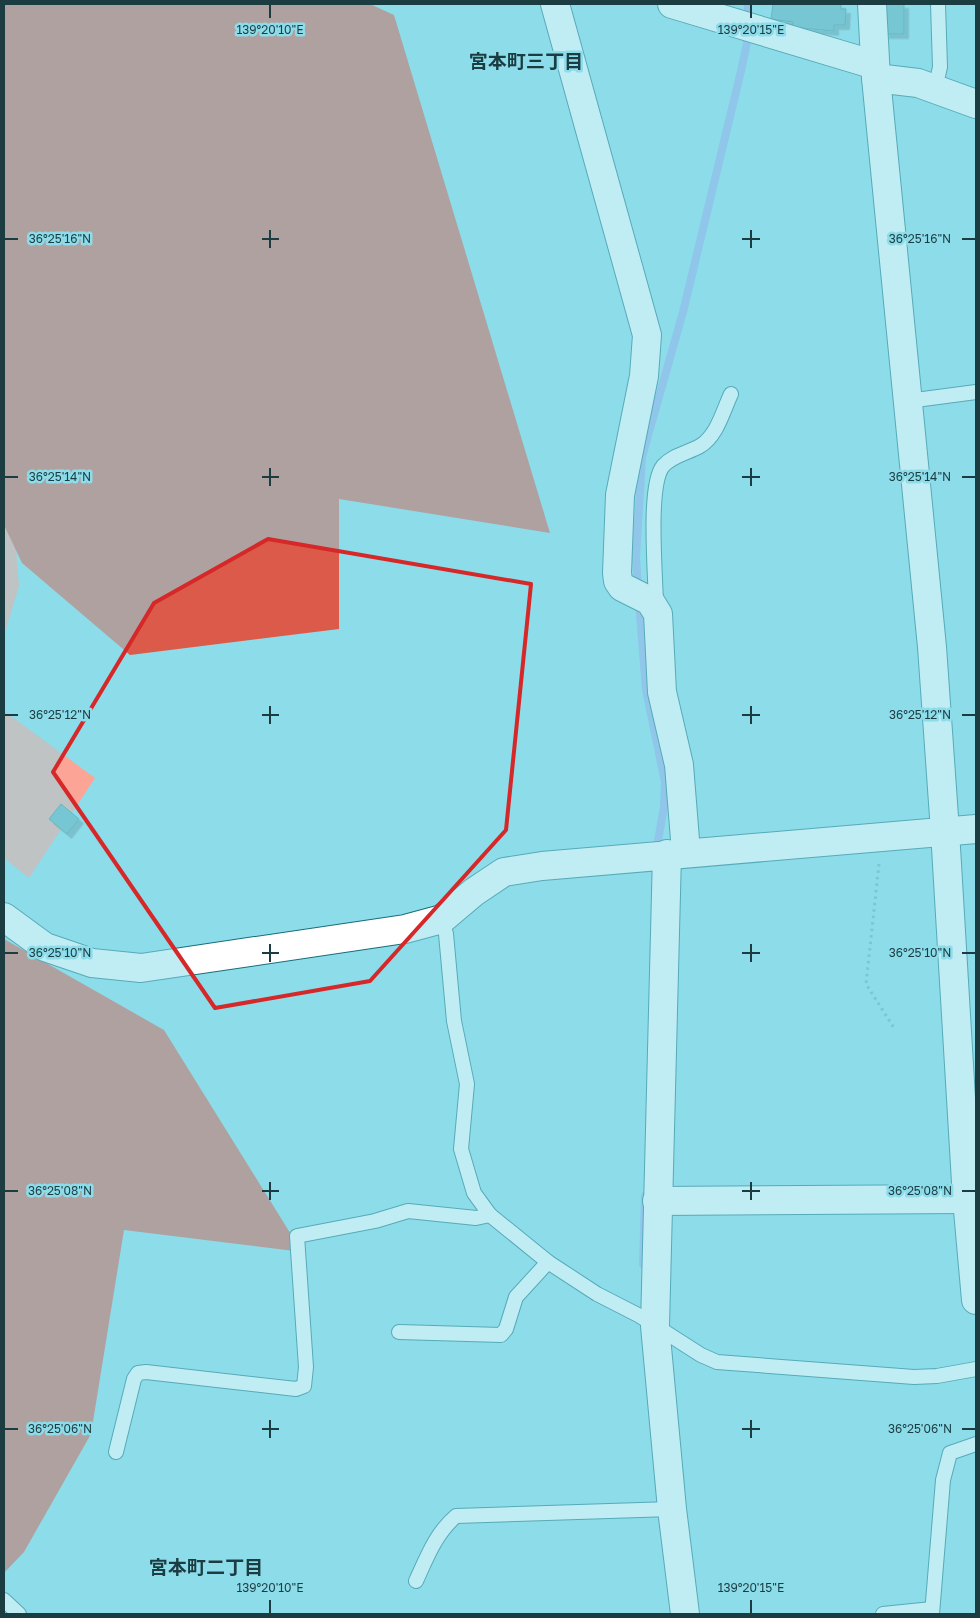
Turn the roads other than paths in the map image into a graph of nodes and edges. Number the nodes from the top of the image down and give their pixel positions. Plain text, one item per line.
1 (555, 4) edge
2 (672, 4) edge
3 (872, 4) edge
4 (938, 4) edge
5 (875, 71) junction
6 (935, 89) junction
7 (976, 104) edge
8 (976, 392) edge
9 (731, 394) dead end
10 (908, 401) junction
11 (646, 600) junction
12 (976, 829) edge
13 (946, 831) junction
14 (677, 853) junction
15 (4, 918) edge
16 (442, 920) junction
17 (657, 1201) junction
18 (970, 1206) edge
19 (490, 1216) junction
20 (548, 1262) junction
21 (976, 1300) edge
22 (655, 1326) junction
23 (399, 1332) dead end
24 (976, 1368) edge
25 (976, 1444) edge
26 (116, 1452) dead end
27 (672, 1509) junction
28 (416, 1581) dead end
29 (4, 1600) edge
30 (932, 1612) edge
31 (18, 1614) edge
32 (685, 1614) edge
33 (883, 1614) edge

1 - 11 street
2 - 5 street
3 - 5 street
4 - 6 lane
5 - 6 street
5 - 10 street
6 - 7 street
8 - 10 lane
9 - 11 lane
10 - 13 street
11 - 14 street
12 - 13 street
13 - 14 street
13 - 18 street
14 - 16 street
14 - 17 street
15 - 16 street
16 - 19 lane
17 - 18 street
17 - 22 street
18 - 21 street
19 - 20 lane
19 - 26 lane
20 - 22 lane
20 - 23 lane
22 - 24 lane
22 - 27 street
25 - 30 lane
27 - 28 lane
27 - 32 street
29 - 31 lane
30 - 33 lane

